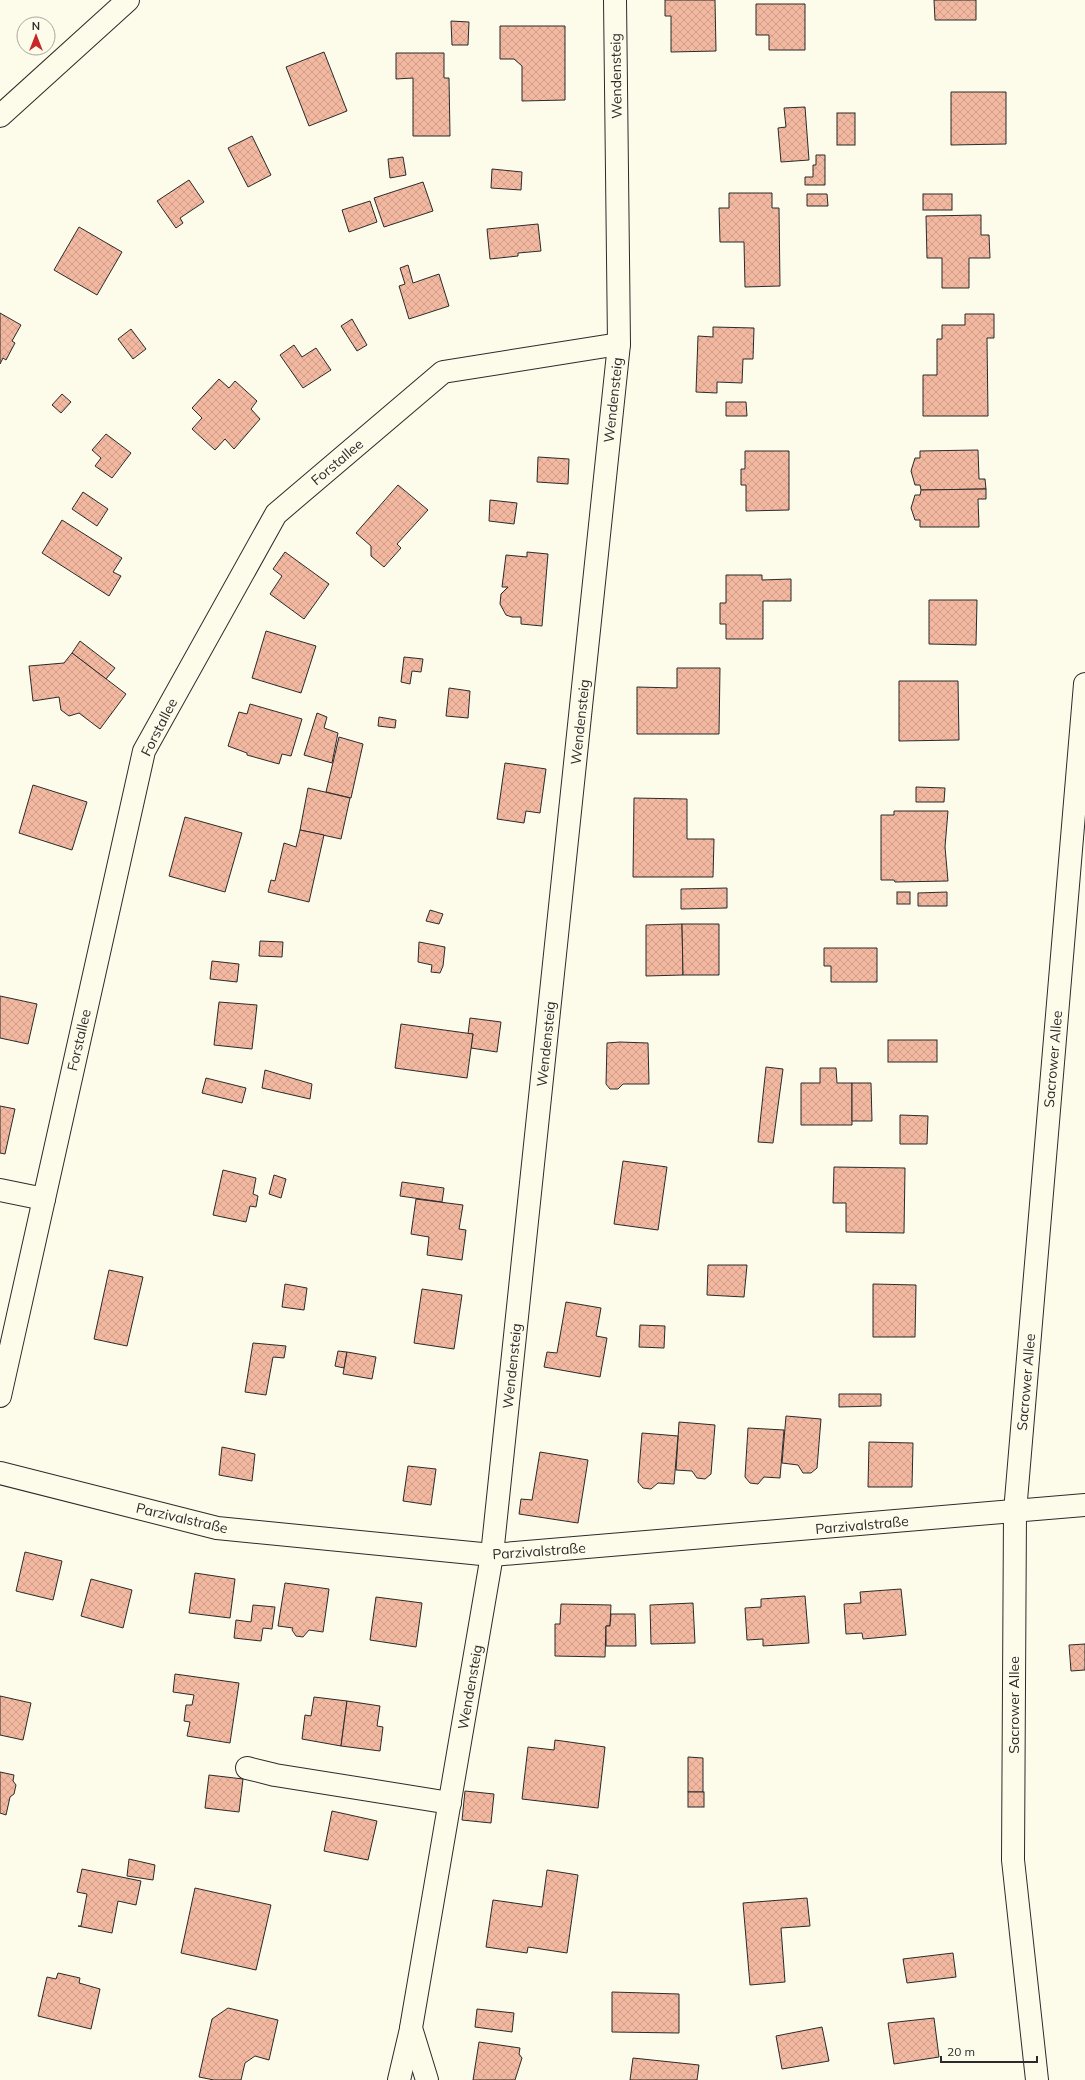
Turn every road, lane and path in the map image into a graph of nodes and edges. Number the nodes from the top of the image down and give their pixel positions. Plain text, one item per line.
1 (128, 0) edge
2 (615, 0) edge
3 (0, 116) edge
4 (619, 344) junction
5 (1085, 684) edge
6 (0, 1190) edge
7 (44, 1199) junction
8 (0, 1396) edge
9 (0, 1473) edge
10 (1085, 1505) edge
11 (1015, 1512) junction
12 (492, 1555) junction
13 (247, 1768) dead end
14 (450, 1803) junction
15 (411, 2028) junction
16 (399, 2080) edge
17 (426, 2080) edge
18 (1037, 2080) edge

1 - 3 street
2 - 4 street, Wendensteig
4 - 7 street, Forstallee
4 - 12 street, Wendensteig
5 - 11 street, Sacrower Allee
6 - 7 street
7 - 8 street, Forstallee
9 - 12 street, Parzivalstraße
10 - 11 street, Parzivalstraße
11 - 12 street, Parzivalstraße
11 - 18 street, Sacrower Allee
12 - 14 street, Wendensteig
13 - 14 street
14 - 15 street, Wendensteig
15 - 16 street
15 - 17 street, Wendensteig

